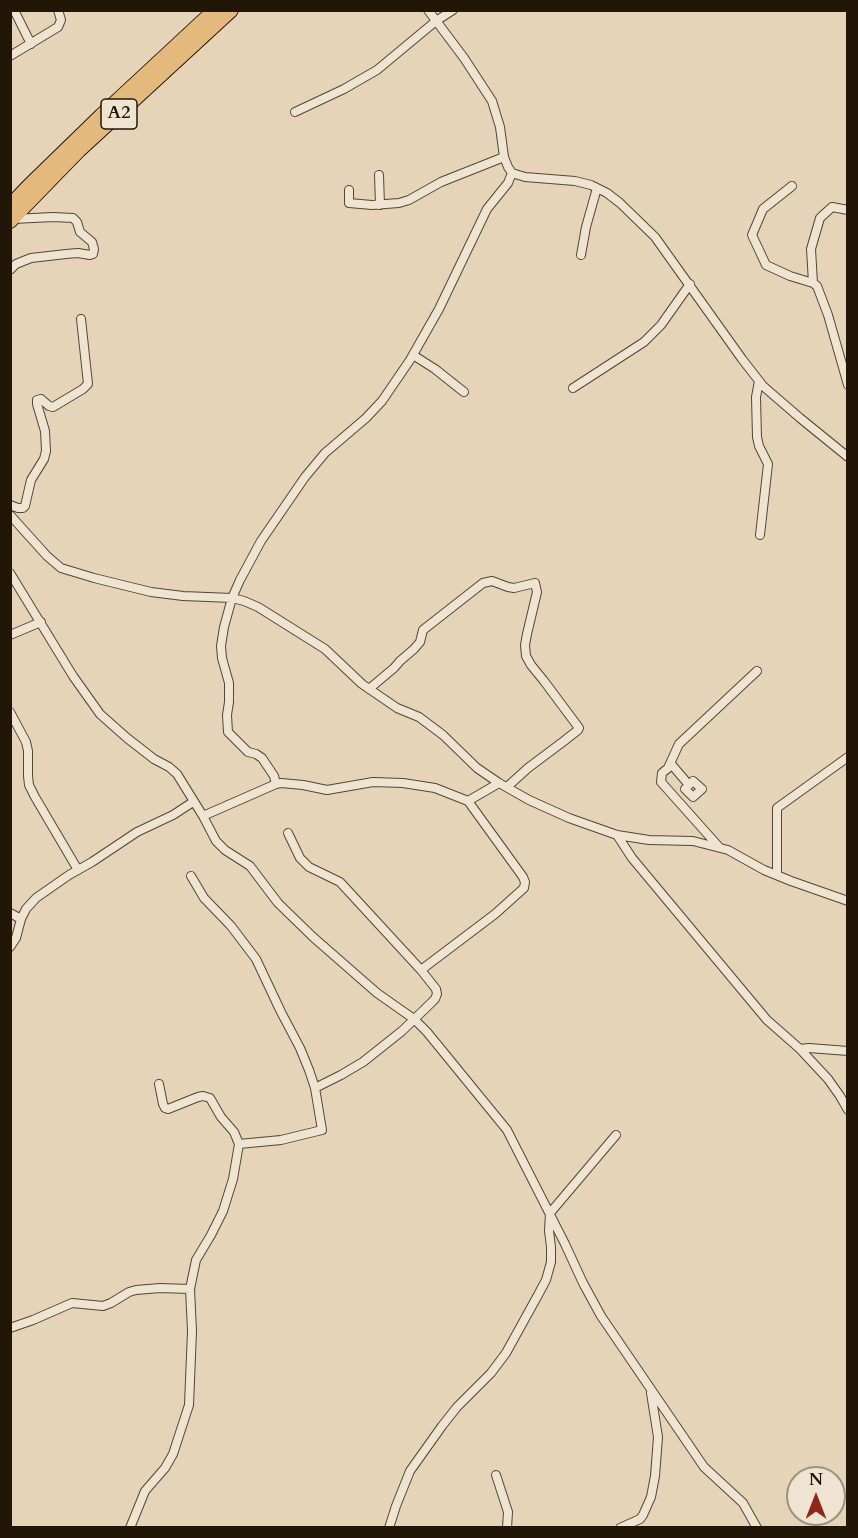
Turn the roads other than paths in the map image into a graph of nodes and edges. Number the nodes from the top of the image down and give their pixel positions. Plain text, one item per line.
1 (14, 10) edge
2 (58, 10) edge
3 (215, 10) edge
4 (231, 10) edge
5 (428, 10) edge
6 (453, 10) edge
7 (436, 21) junction
8 (31, 44) junction
9 (10, 56) edge
10 (117, 108) junction
11 (295, 112) dead end
12 (504, 157) junction
13 (512, 172) junction
14 (379, 175) dead end
15 (792, 186) dead end
16 (597, 188) junction
17 (349, 190) dead end
18 (380, 205) junction
19 (848, 210) edge
20 (11, 215) edge
21 (581, 255) dead end
22 (10, 270) edge
23 (813, 283) junction
24 (690, 284) junction
25 (81, 319) dead end
26 (413, 355) junction
27 (759, 381) junction
28 (848, 385) edge
29 (573, 388) dead end
30 (464, 393) dead end
31 (848, 457) edge
32 (10, 505) edge
33 (10, 515) edge
34 (760, 535) dead end
35 (10, 573) edge
36 (232, 598) junction
37 (41, 622) junction
38 (10, 635) edge
39 (757, 672) dead end
40 (369, 689) junction
41 (10, 712) edge
42 (848, 757) edge
43 (669, 768) junction
44 (276, 784) junction
45 (503, 785) junction
46 (689, 785) dead end
47 (468, 801) junction
48 (193, 802) junction
49 (203, 816) junction
50 (288, 833) dead end
51 (617, 835) junction
52 (720, 848) junction
53 (78, 870) junction
54 (777, 875) junction
55 (191, 876) dead end
56 (848, 901) edge
57 (10, 913) edge
58 (21, 920) junction
59 (10, 947) edge
60 (421, 970) junction
61 (414, 1019) junction
62 (800, 1049) junction
63 (848, 1051) edge
64 (159, 1084) dead end
65 (315, 1088) junction
66 (848, 1110) edge
67 (616, 1135) dead end
68 (239, 1144) junction
69 (550, 1213) junction
70 (190, 1289) junction
71 (10, 1328) edge
72 (650, 1389) junction
73 (496, 1475) dead end
74 (130, 1527) edge
75 (389, 1527) edge
76 (507, 1527) edge
77 (620, 1527) edge
78 (758, 1527) edge

1 - 8 street
2 - 8 street
3 - 10 highway, A2
4 - 10 highway, A2
5 - 7 street
6 - 7 street
7 - 11 street
7 - 12 street
8 - 9 street
10 - 20 highway, A2
12 - 13 street
12 - 18 street
13 - 16 street
13 - 26 street
14 - 18 street
15 - 23 street
16 - 21 street
16 - 24 street
17 - 18 street
19 - 23 street
20 - 22 street
23 - 28 street
24 - 27 street
24 - 29 street
25 - 32 street
26 - 30 street
26 - 36 street
27 - 31 street
27 - 34 street
33 - 36 street
35 - 37 street
36 - 40 street
36 - 44 street
37 - 38 street
37 - 48 street
39 - 43 street
40 - 45 street
40 - 45 street
41 - 53 street
42 - 54 street
43 - 46 street
43 - 52 street
44 - 47 street
44 - 49 street
45 - 47 street
45 - 51 street
47 - 60 street
48 - 49 street
48 - 53 street
49 - 61 street
50 - 60 street
51 - 52 street
51 - 62 street
52 - 54 street
53 - 58 street
54 - 56 street
55 - 65 street
57 - 58 street
58 - 59 street
60 - 61 street
61 - 65 street
61 - 69 street
62 - 63 street
62 - 66 street
64 - 68 street
65 - 68 street
67 - 69 street
68 - 70 street
69 - 72 street
69 - 75 street
70 - 71 street
70 - 74 street
72 - 77 street
72 - 78 street
73 - 76 street

